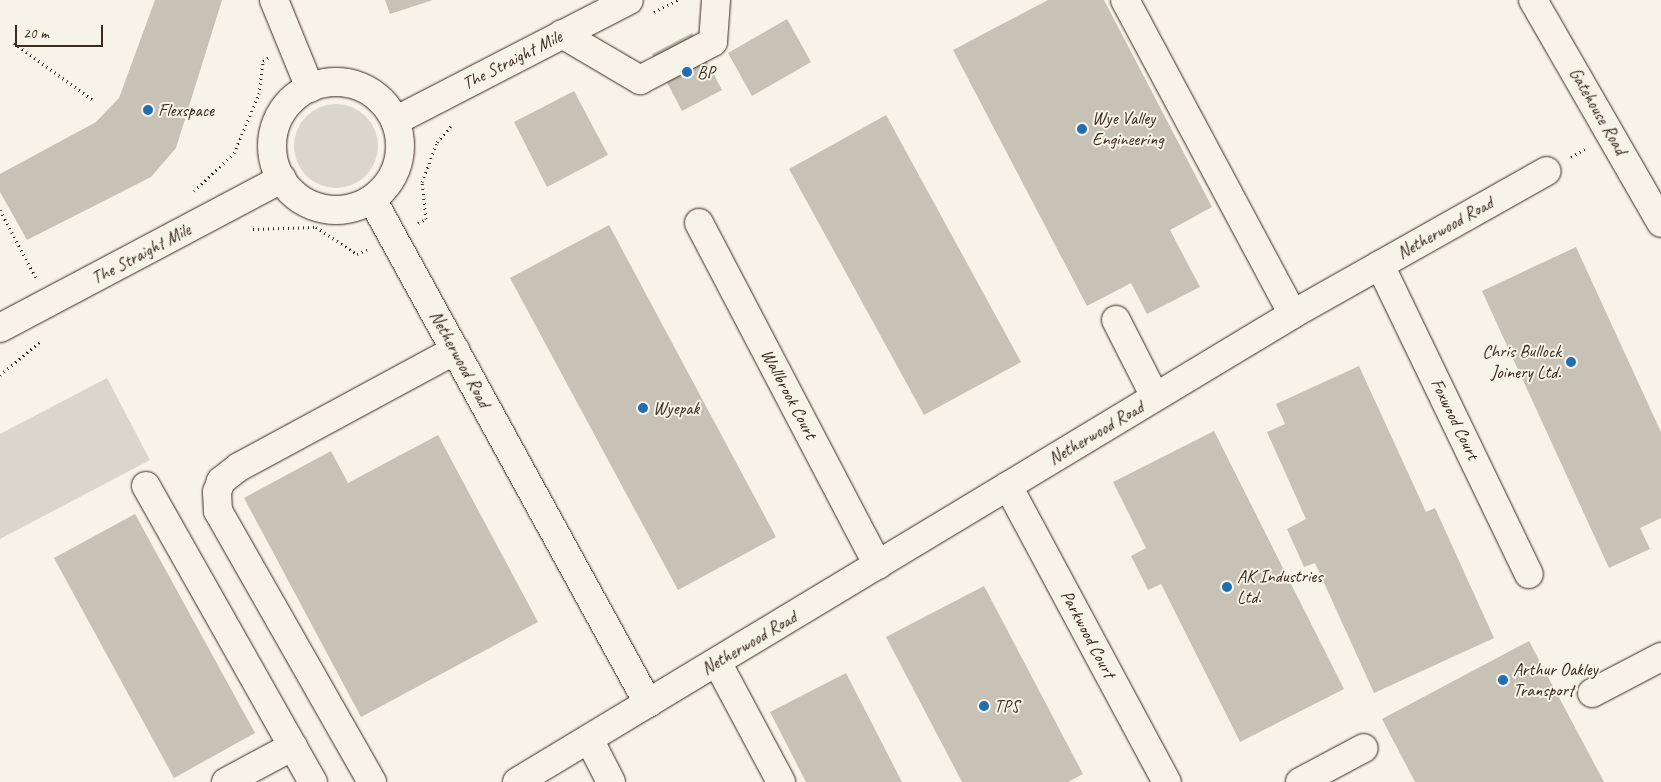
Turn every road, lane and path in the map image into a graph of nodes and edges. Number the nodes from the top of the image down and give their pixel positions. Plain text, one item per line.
1 (274, 0) edge
2 (629, 0) edge
3 (716, 0) edge
4 (1125, 0) edge
5 (1533, 0) edge
6 (562, 34) junction
7 (14, 43) dead end
8 (293, 47) junction
9 (310, 88) junction
10 (93, 100) dead end
11 (395, 121) junction
12 (1547, 171) dead end
13 (282, 179) junction
14 (191, 193) dead end
15 (372, 199) junction
16 (0, 210) edge
17 (699, 223) dead end
18 (1661, 223) edge
19 (1380, 265) junction
20 (44, 272) dead end
21 (34, 276) junction
22 (26, 281) dead end
23 (49, 302) junction
24 (1293, 314) junction
25 (1116, 320) dead end
26 (0, 328) edge
27 (454, 350) junction
28 (1155, 397) junction
29 (146, 486) dead end
30 (1008, 486) junction
31 (878, 565) junction
32 (1529, 574) dead end
33 (1661, 657) edge
34 (717, 662) junction
35 (1592, 693) dead end
36 (648, 703) junction
37 (589, 739) junction
38 (292, 746) junction
39 (1364, 748) dead end
40 (226, 782) edge
41 (313, 782) edge
42 (372, 782) edge
43 (517, 782) edge
44 (611, 782) edge
45 (781, 782) edge
46 (1167, 782) edge
47 (1300, 782) edge

1 - 8 street
2 - 6 street, The Straight Mile
3 - 6 street
4 - 24 street
5 - 18 street, Gatehouse Road
6 - 11 street, The Straight Mile
7 - 10 path
8 - 9 street
8 - 14 path
9 - 11 street
9 - 13 street
11 - 15 street
12 - 19 street, Netherwood Road
13 - 15 street
13 - 23 street, The Straight Mile
15 - 27 street, Netherwood Road
16 - 21 path
17 - 31 street, Wallbrook Court
19 - 24 street, Netherwood Road
19 - 32 street, Foxwood Court
20 - 21 path
21 - 22 path
21 - 23 path
23 - 26 street, The Straight Mile
24 - 28 street, Netherwood Road
25 - 28 street
27 - 36 street, Netherwood Road
27 - 42 street
28 - 30 street, Netherwood Road
29 - 38 street
30 - 31 street, Netherwood Road
30 - 46 street, Parkwood Court
31 - 34 street, Netherwood Road
33 - 35 street
34 - 36 street, Netherwood Road
34 - 45 street
36 - 37 street, Netherwood Road
37 - 43 street, Netherwood Road
37 - 44 street
38 - 40 street
38 - 41 street
39 - 47 street

